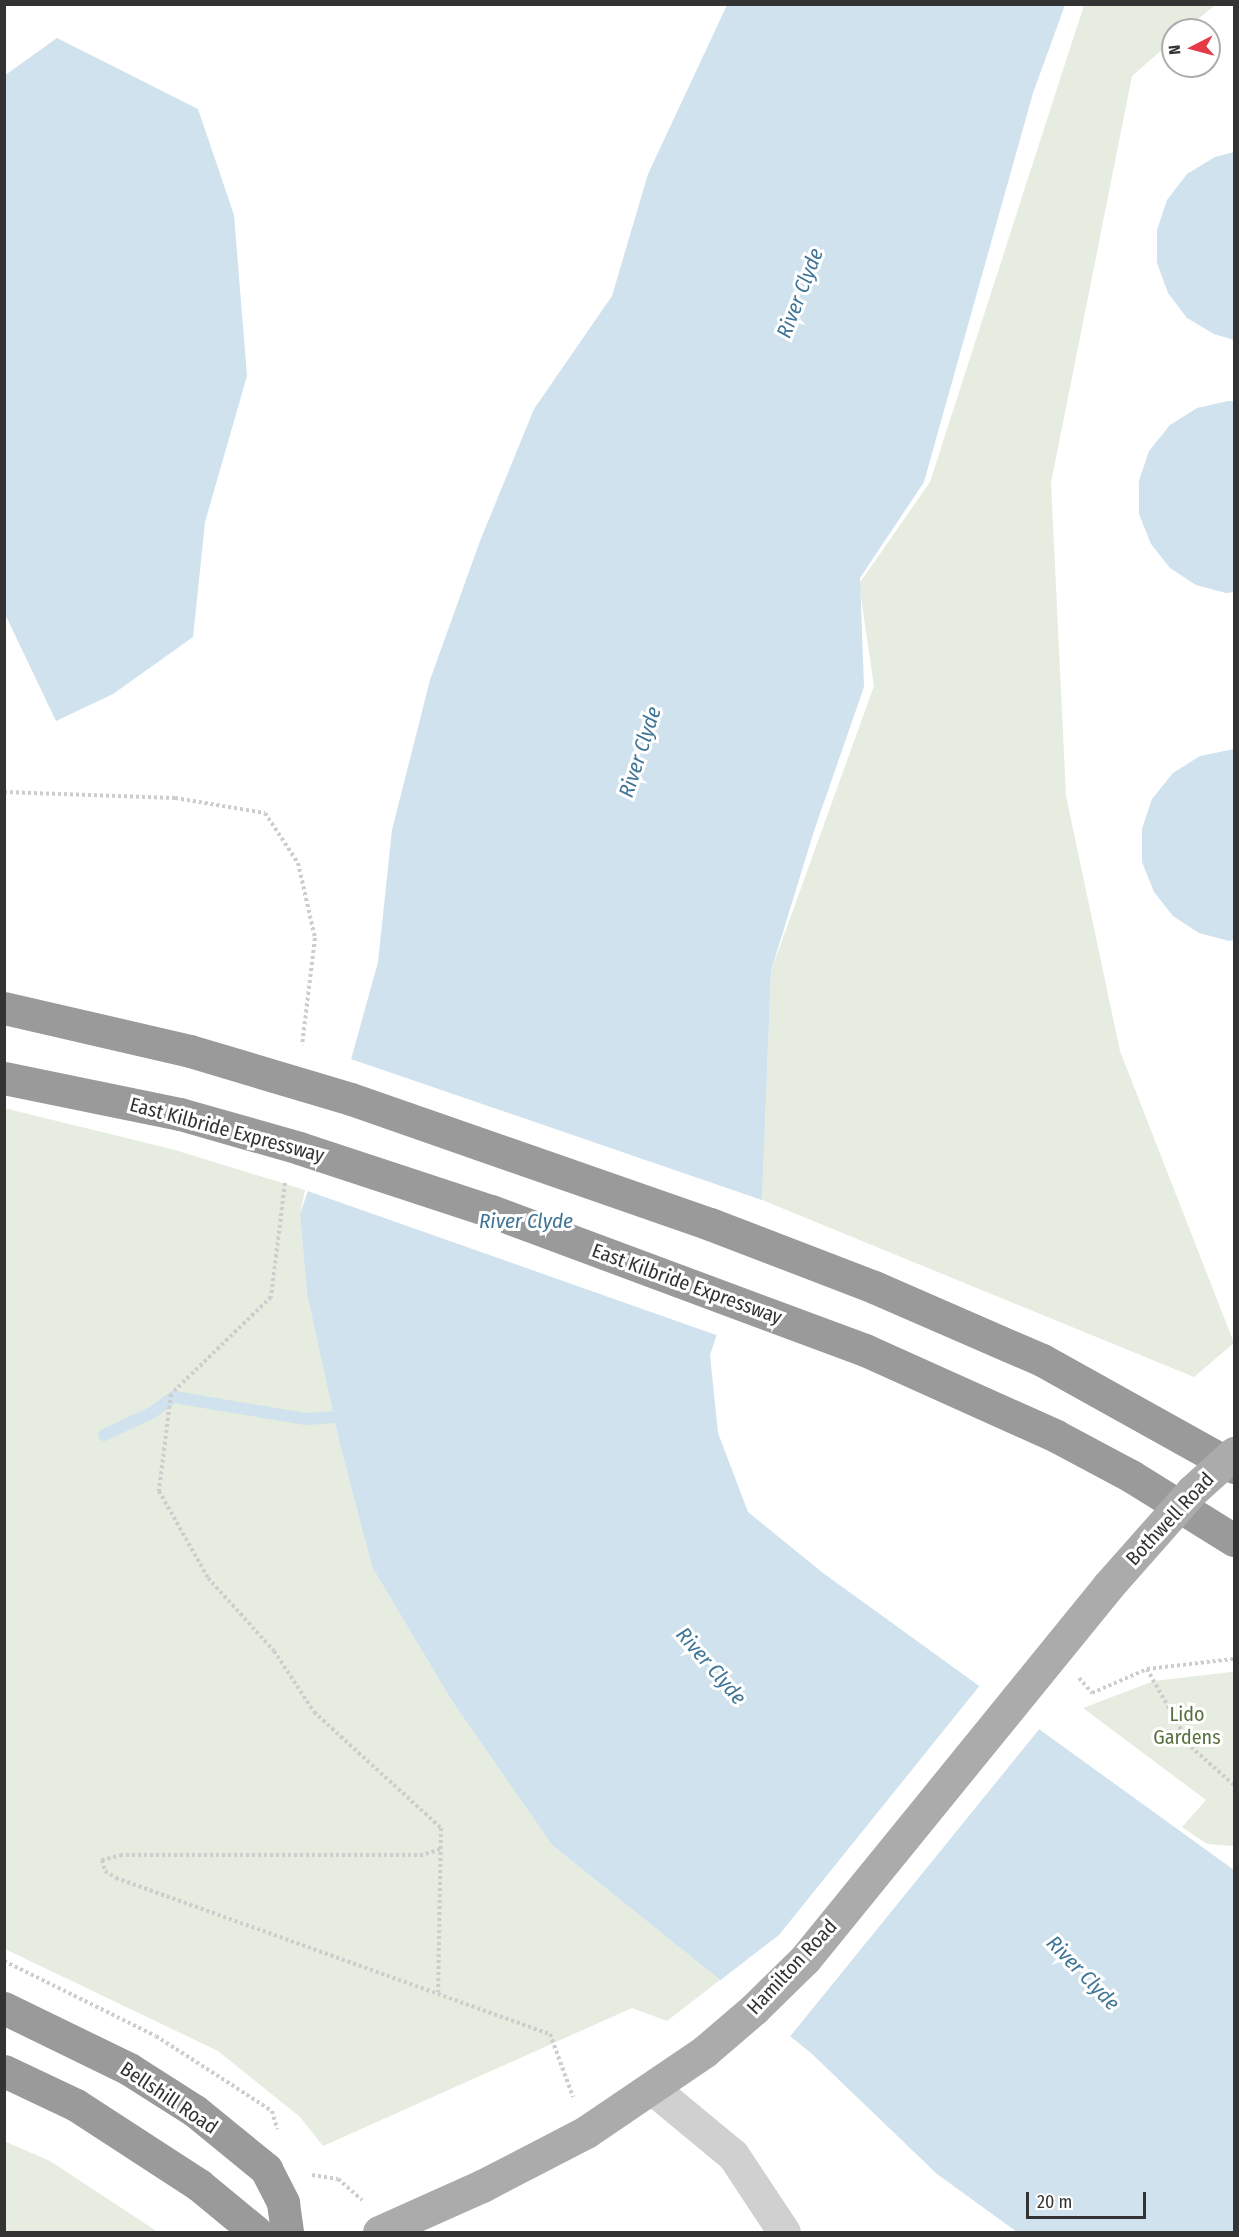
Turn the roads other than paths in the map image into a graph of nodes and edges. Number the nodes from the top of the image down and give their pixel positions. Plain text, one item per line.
1 (4, 1008) edge
2 (4, 1078) edge
3 (1234, 1453) edge
4 (1234, 1467) edge
5 (1234, 1540) edge
6 (1108, 1586) joint
7 (4, 2008) edge
8 (4, 2071) edge
9 (652, 2088) junction
10 (256, 2232) edge
11 (287, 2232) edge
12 (379, 2232) edge
13 (784, 2232) edge

1 - 4 highway, bridge
2 - 5 highway, East Kilbride Expressway, bridge
3 - 6 main road, Bothwell Road, bridge
6 - 9 main road, Hamilton Road
7 - 11 highway, Bellshill Road
8 - 10 highway
9 - 12 main road, Hamilton Road
9 - 13 street

